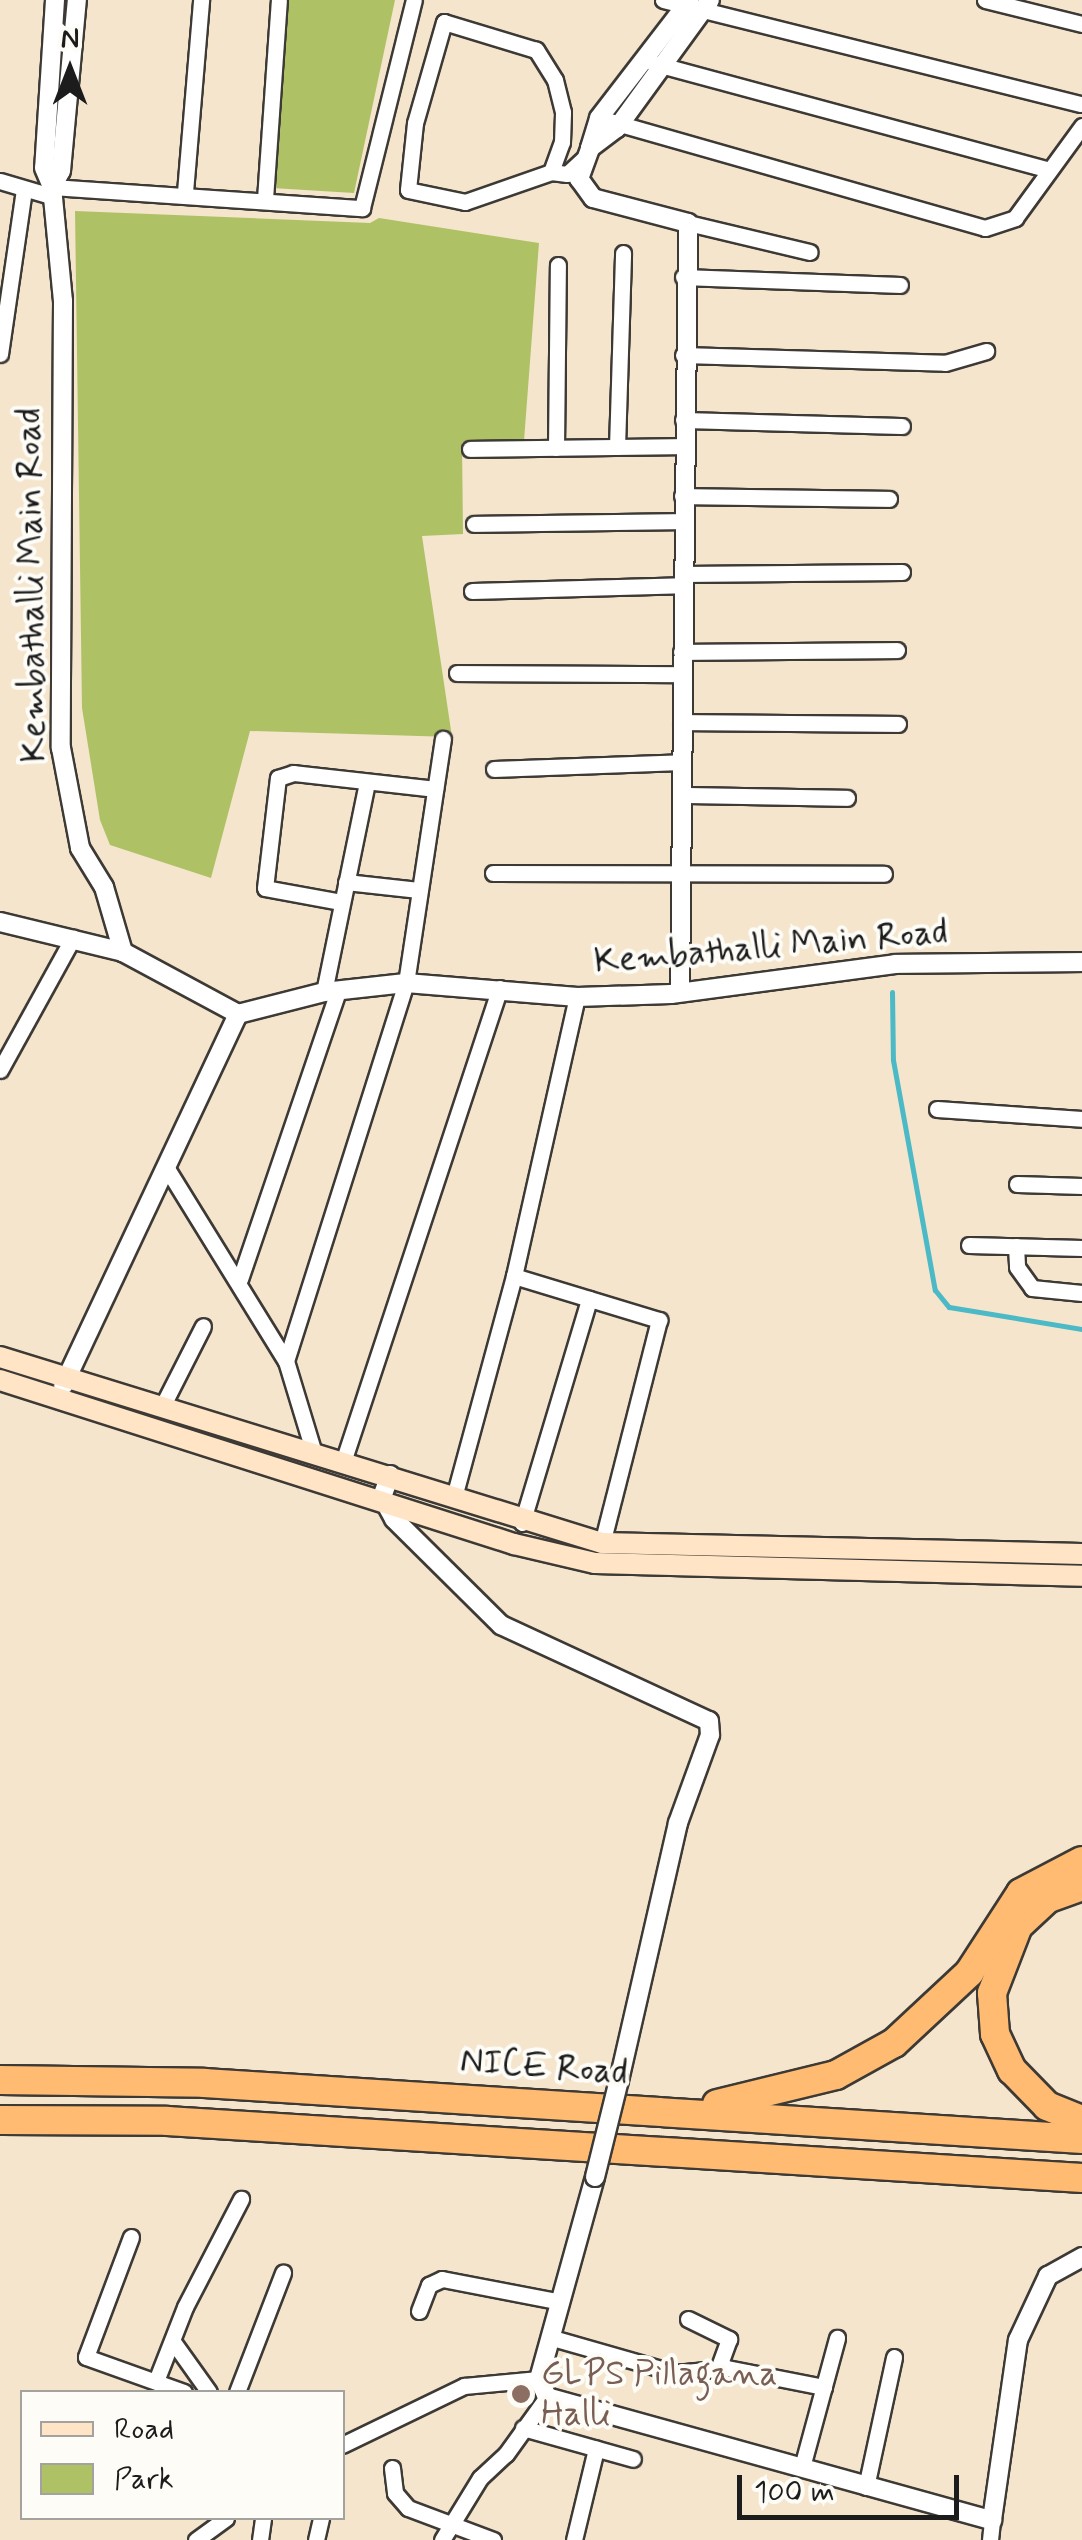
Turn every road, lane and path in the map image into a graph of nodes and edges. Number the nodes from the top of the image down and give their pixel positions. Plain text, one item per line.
1 (55, 0) edge
2 (77, 0) edge
3 (201, 0) edge
4 (279, 0) edge
5 (414, 0) edge
6 (663, 0) edge
7 (985, 0) edge
8 (698, 3) edge
9 (412, 24) junction
10 (1082, 24) edge
11 (437, 30) junction
12 (653, 63) junction
13 (1081, 100) edge
14 (599, 118) junction
15 (616, 128) junction
16 (1077, 132) edge
17 (586, 154) junction
18 (1049, 170) junction
19 (552, 172) junction
20 (0, 181) edge
21 (24, 189) junction
22 (52, 191) junction
23 (186, 192) junction
24 (265, 199) junction
25 (688, 223) junction
26 (810, 252) dead end
27 (623, 253) dead end
28 (558, 265) dead end
29 (683, 278) junction
30 (900, 285) dead end
31 (986, 351) dead end
32 (0, 354) edge
33 (683, 355) junction
34 (682, 420) junction
35 (902, 426) dead end
36 (682, 446) junction
37 (617, 447) junction
38 (470, 448) dead end
39 (556, 448) junction
40 (682, 496) junction
41 (889, 498) dead end
42 (682, 520) junction
43 (474, 524) dead end
44 (902, 572) dead end
45 (682, 579) junction
46 (472, 591) dead end
47 (897, 650) dead end
48 (681, 652) junction
49 (457, 673) dead end
50 (681, 674) junction
51 (681, 722) junction
52 (898, 724) dead end
53 (443, 740) dead end
54 (681, 762) junction
55 (494, 769) dead end
56 (367, 782) junction
57 (435, 789) junction
58 (681, 795) junction
59 (847, 798) dead end
60 (680, 872) junction
61 (493, 873) dead end
62 (884, 874) dead end
63 (346, 882) junction
64 (419, 890) junction
65 (341, 902) junction
66 (0, 922) edge
67 (72, 938) junction
68 (123, 952) junction
69 (1082, 962) edge
70 (406, 983) junction
71 (500, 988) junction
72 (331, 991) junction
73 (680, 992) junction
74 (577, 997) junction
75 (238, 1014) junction
76 (0, 1070) edge
77 (936, 1110) dead end
78 (1082, 1119) edge
79 (166, 1168) junction
80 (1017, 1184) dead end
81 (1082, 1186) edge
82 (969, 1244) dead end
83 (1016, 1246) junction
84 (1082, 1248) edge
85 (514, 1276) junction
86 (240, 1279) junction
87 (1082, 1293) edge
88 (589, 1299) junction
89 (203, 1326) dead end
90 (0, 1357) edge
91 (286, 1361) junction
92 (68, 1376) junction
93 (0, 1380) edge
94 (59, 1396) junction
95 (164, 1402) junction
96 (313, 1450) junction
97 (344, 1459) junction
98 (390, 1475) junction
99 (382, 1497) junction
100 (454, 1497) junction
101 (522, 1523) junction
102 (602, 1543) junction
103 (1082, 1554) edge
104 (1082, 1576) edge
105 (1082, 1861) edge
106 (1082, 1886) edge
107 (0, 2080) edge
108 (656, 2112) junction
109 (0, 2120) edge
110 (1082, 2120) edge
111 (1082, 2139) edge
112 (1082, 2178) edge
113 (241, 2198) dead end
114 (132, 2236) dead end
115 (1082, 2257) edge
116 (282, 2273) dead end
117 (561, 2302) junction
118 (419, 2312) dead end
119 (688, 2319) dead end
120 (550, 2337) junction
121 (837, 2338) dead end
122 (174, 2343) junction
123 (894, 2357) dead end
124 (718, 2370) junction
125 (156, 2382) junction
126 (824, 2386) junction
127 (543, 2388) junction
128 (178, 2390) edge
129 (207, 2390) edge
130 (238, 2390) edge
131 (522, 2428) junction
132 (345, 2444) edge
133 (596, 2449) junction
134 (633, 2459) dead end
135 (802, 2467) junction
136 (392, 2468) dead end
137 (866, 2487) junction
138 (223, 2520) edge
139 (992, 2520) junction
140 (452, 2524) junction
141 (196, 2540) edge
142 (442, 2540) edge
143 (493, 2540) edge
144 (574, 2540) edge
145 (990, 2540) edge

1 - 22 street, Kembathalli Main Road
2 - 22 street, Kembathalli Main Road
3 - 23 street
4 - 24 street
5 - 9 street
6 - 8 street
7 - 10 street
8 - 12 street
8 - 13 street
9 - 11 street
9 - 24 street
11 - 19 street
11 - 19 street
12 - 14 street
12 - 15 street
12 - 18 street
13 - 16 street
14 - 15 street
14 - 17 street
15 - 17 street
15 - 18 street
16 - 18 street
17 - 19 street
17 - 25 street
20 - 21 street
21 - 22 street
21 - 32 street
22 - 23 street
22 - 68 street, Kembathalli Main Road
23 - 24 street
25 - 26 street
25 - 29 street
27 - 37 street
28 - 39 street
29 - 30 street
29 - 33 street
31 - 33 street
33 - 34 street
34 - 35 street
34 - 36 street
36 - 37 street
36 - 40 street
37 - 39 street
38 - 39 street
40 - 41 street
40 - 42 street
42 - 43 street
42 - 45 street
44 - 45 street
45 - 46 street
45 - 48 street
47 - 48 street
48 - 50 street
49 - 50 street
50 - 51 street
51 - 52 street
51 - 54 street
53 - 57 street
54 - 55 street
54 - 58 street
56 - 57 street
56 - 63 street
56 - 65 street
57 - 64 street
58 - 59 street
58 - 60 street
60 - 61 street
60 - 62 street
60 - 73 street
63 - 64 street
63 - 65 street
64 - 70 street
65 - 72 street
66 - 67 street
67 - 68 street
67 - 76 street
68 - 75 street
69 - 73 street, Kembathalli Main Road
70 - 71 street, Kembathalli Main Road
70 - 72 street, Kembathalli Main Road
70 - 91 street
71 - 74 street, Kembathalli Main Road
71 - 97 street
72 - 75 street, Kembathalli Main Road
72 - 86 street
73 - 74 street, Kembathalli Main Road
74 - 85 street
75 - 79 street
77 - 78 street
79 - 86 street
79 - 92 street
80 - 81 street
82 - 83 street
83 - 84 street
83 - 87 street
85 - 88 street
85 - 100 street
86 - 91 street
88 - 101 street
88 - 102 street
89 - 95 street
90 - 92 main road
91 - 96 street
92 - 94 street
92 - 95 main road
93 - 94 main road
94 - 99 main road
95 - 96 main road
96 - 97 main road
97 - 98 main road
98 - 99 street
98 - 100 main road
99 - 104 main road
99 - 117 street, bridge
100 - 101 main road
101 - 102 main road
102 - 103 main road
105 - 108 highway
106 - 110 highway
107 - 108 highway, NICE Road
108 - 111 highway, NICE Road
109 - 112 highway
113 - 122 street
114 - 125 street
115 - 139 street
116 - 130 street
117 - 118 street
117 - 120 street
119 - 124 street
120 - 124 street
120 - 127 street
121 - 126 street
122 - 125 street
122 - 129 street
123 - 137 street
124 - 126 street
125 - 128 street
126 - 135 street
127 - 131 street
127 - 132 street
127 - 135 street
131 - 133 street
131 - 140 street
133 - 134 street
133 - 144 street
135 - 137 street
136 - 140 street
137 - 139 street
138 - 141 street
139 - 145 street
140 - 142 street
140 - 143 street

